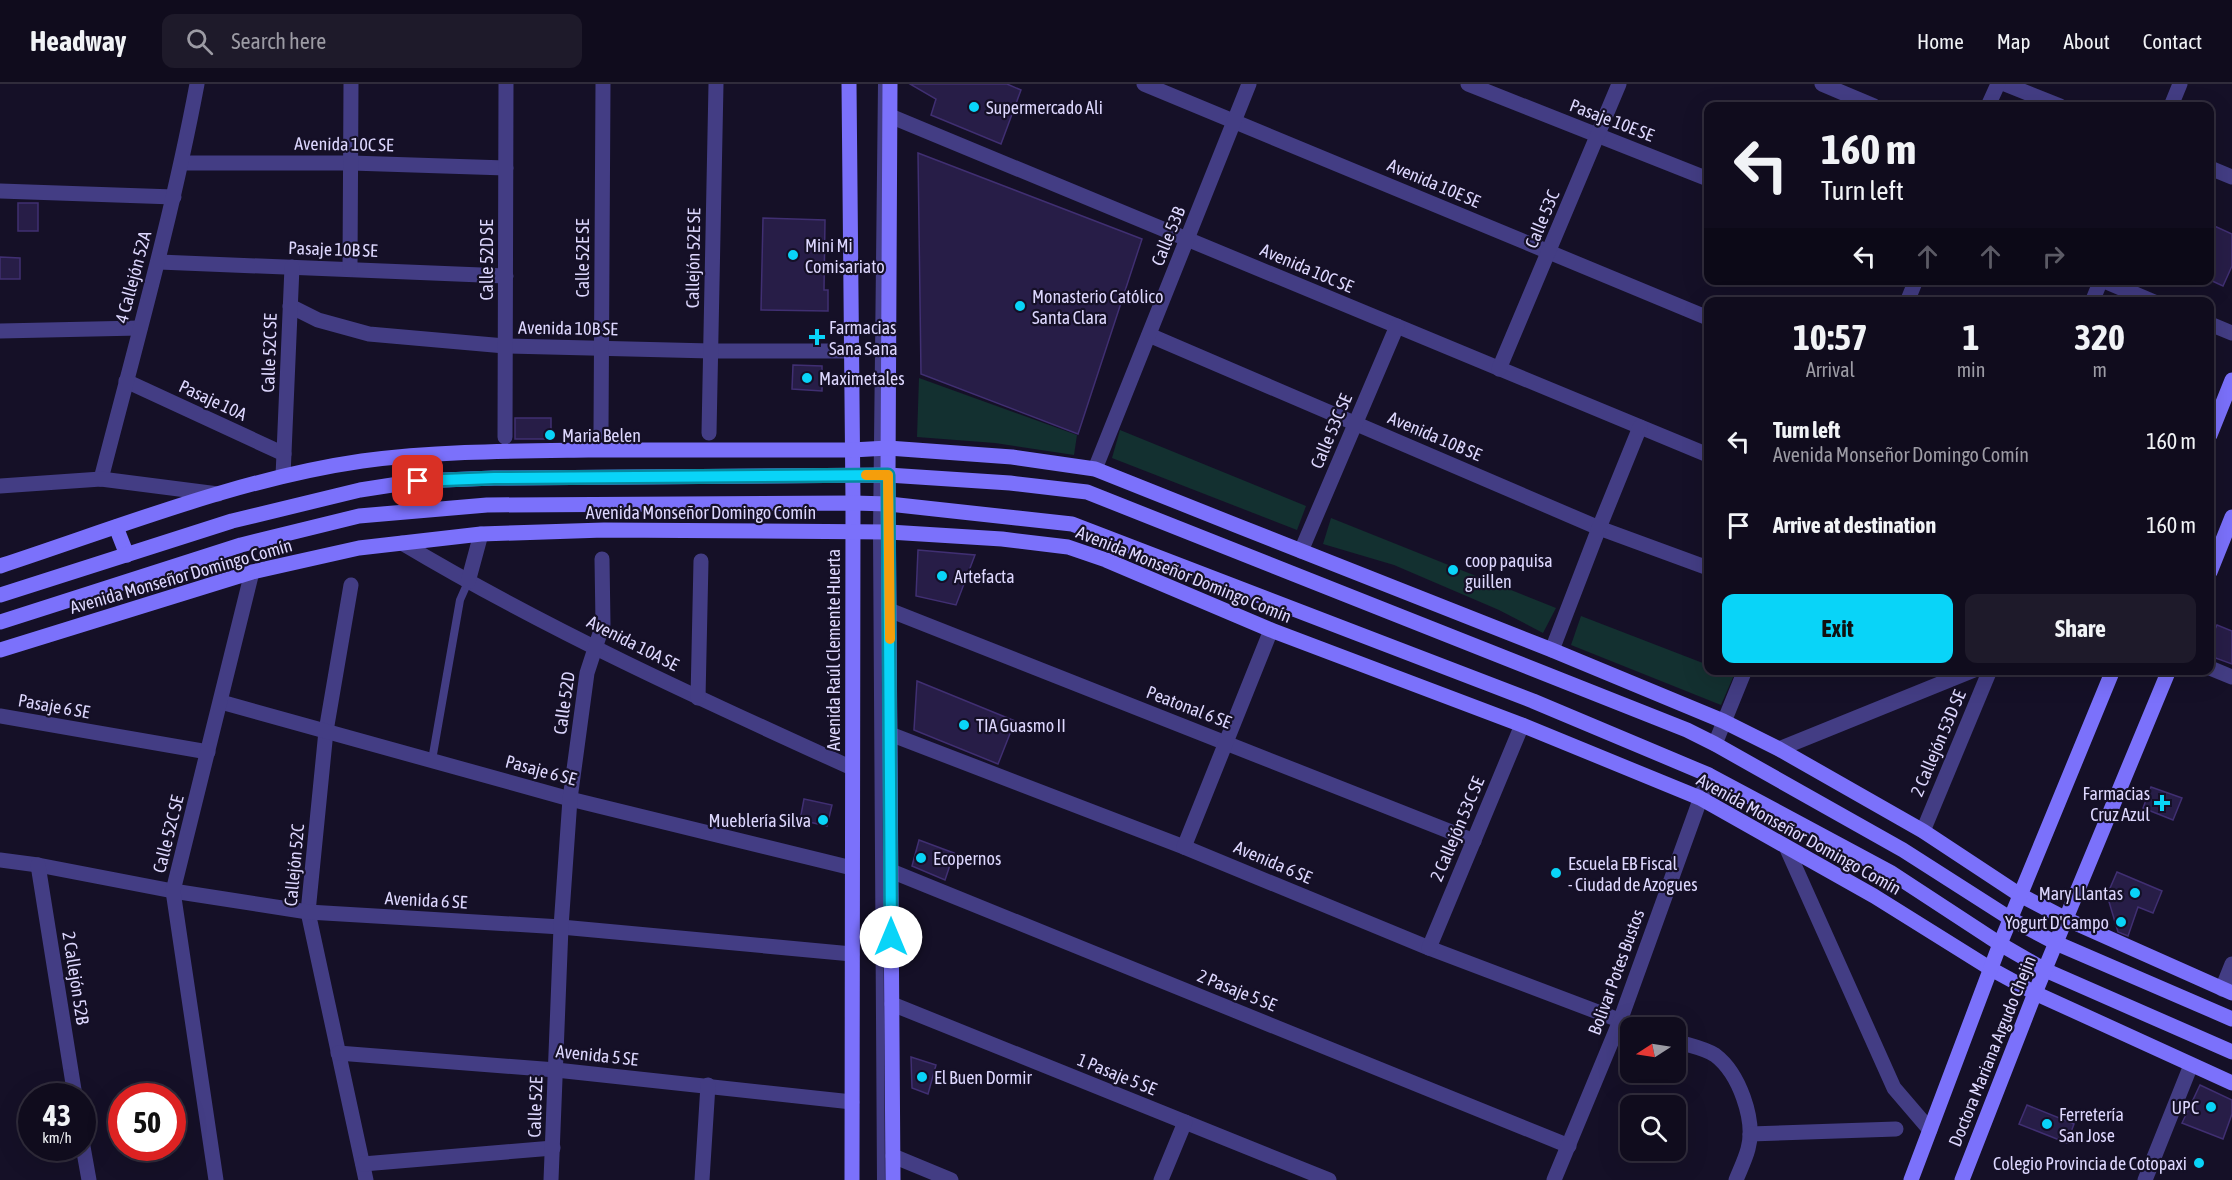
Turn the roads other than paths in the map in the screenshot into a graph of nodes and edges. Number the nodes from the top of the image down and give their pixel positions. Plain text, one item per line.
1 (197, 84) edge
2 (351, 84) edge
3 (506, 84) edge
4 (603, 84) edge
5 (716, 84) edge
6 (849, 84) edge
7 (882, 84) edge
8 (890, 84) edge
9 (1144, 84) edge
10 (1250, 84) edge
11 (1468, 84) edge
12 (1619, 84) edge
13 (1821, 84) edge
14 (1998, 84) edge
15 (2005, 84) edge
16 (2180, 84) edge
17 (1864, 102) edge
18 (1990, 102) edge
19 (2050, 102) edge
20 (2173, 102) edge
21 (890, 116) junction
22 (1234, 122) junction
23 (1598, 135) junction
24 (182, 163) junction
25 (351, 163) junction
26 (506, 168) junction
27 (2214, 170) edge
28 (1704, 177) edge
29 (2232, 177) edge
30 (0, 190) edge
31 (174, 197) junction
32 (1187, 239) junction
33 (1550, 252) junction
34 (159, 261) junction
35 (292, 267) junction
36 (350, 269) junction
37 (506, 276) junction
38 (2113, 285) edge
39 (2142, 297) edge
40 (290, 306) junction
41 (1704, 316) edge
42 (1397, 326) junction
43 (2214, 326) edge
44 (140, 328) junction
45 (0, 332) edge
46 (2232, 333) edge
47 (1149, 335) junction
48 (505, 346) junction
49 (601, 347) junction
50 (711, 351) junction
51 (851, 351) junction
52 (1499, 369) junction
53 (2232, 380) edge
54 (126, 381) junction
55 (1356, 423) junction
56 (2214, 425) edge
57 (1640, 427) junction
58 (601, 432) dead end
59 (709, 433) dead end
60 (505, 437) dead end
61 (883, 448) junction
62 (852, 450) junction
63 (1704, 453) edge
64 (284, 454) junction
65 (416, 455) junction
66 (1095, 469) junction
67 (852, 475) junction
68 (883, 475) junction
69 (283, 477) junction
70 (101, 478) junction
71 (418, 481) junction
72 (0, 486) edge
73 (218, 494) junction
74 (853, 503) junction
75 (883, 504) junction
76 (538, 505) junction
77 (2232, 517) edge
78 (1238, 526) junction
79 (116, 527) junction
80 (1599, 528) junction
81 (852, 531) junction
82 (536, 532) junction
83 (883, 532) junction
84 (481, 534) junction
85 (402, 543) junction
86 (1228, 548) junction
87 (1301, 550) junction
88 (127, 555) junction
89 (602, 559) dead end
90 (701, 561) dead end
91 (2214, 562) edge
92 (0, 566) edge
93 (1704, 567) edge
94 (252, 572) junction
95 (143, 576) junction
96 (468, 582) junction
97 (351, 585) dead end
98 (0, 595) edge
99 (152, 602) junction
100 (889, 610) junction
101 (0, 622) edge
102 (1271, 630) junction
103 (595, 646) junction
104 (0, 650) edge
105 (1552, 650) junction
106 (2214, 670) edge
107 (1743, 675) edge
108 (1962, 675) edge
109 (1988, 675) edge
110 (2111, 675) edge
111 (2167, 675) edge
112 (2232, 677) edge
113 (698, 698) junction
114 (221, 702) junction
115 (0, 716) edge
116 (1723, 721) junction
117 (1522, 725) junction
118 (326, 730) junction
119 (890, 734) junction
120 (1226, 742) junction
121 (1715, 744) junction
122 (1779, 749) junction
123 (208, 752) junction
124 (432, 760) junction
125 (852, 768) junction
126 (1709, 775) junction
127 (1700, 798) junction
128 (570, 799) junction
129 (1923, 831) junction
130 (1474, 841) junction
131 (1184, 847) junction
132 (1787, 849) junction
133 (0, 860) edge
134 (38, 865) junction
135 (852, 868) junction
136 (891, 871) junction
137 (173, 891) junction
138 (2020, 895) junction
139 (308, 912) junction
140 (2011, 919) junction
141 (2066, 919) junction
142 (561, 927) junction
143 (2056, 943) junction
144 (2000, 945) junction
145 (1429, 948) junction
146 (852, 954) junction
147 (2232, 963) edge
148 (1991, 969) junction
149 (2045, 970) junction
150 (2227, 991) edge
151 (2035, 993) junction
152 (892, 1004) junction
153 (1621, 1017) edge
154 (2232, 1019) edge
155 (1620, 1020) joint
156 (1686, 1045) edge
157 (2232, 1052) edge
158 (338, 1053) junction
159 (2191, 1065) junction
160 (556, 1070) junction
161 (73, 1083) edge
162 (2232, 1083) edge
163 (708, 1085) junction
164 (852, 1102) junction
165 (1185, 1122) junction
166 (1896, 1129) dead end
167 (1930, 1130) junction
168 (1750, 1134) junction
169 (1569, 1146) junction
170 (553, 1148) junction
171 (893, 1156) junction
172 (86, 1161) edge
173 (363, 1164) junction
174 (89, 1180) edge
175 (216, 1180) edge
176 (366, 1180) edge
177 (551, 1180) edge
178 (702, 1180) edge
179 (852, 1180) edge
180 (880, 1180) edge
181 (893, 1180) edge
182 (951, 1180) edge
183 (1161, 1180) edge
184 (1329, 1180) edge
185 (1554, 1180) edge
186 (1736, 1180) edge
187 (1911, 1180) edge
188 (1962, 1180) edge
189 (2145, 1180) edge

1 - 24 street, 4 Callejón 52A
2 - 25 street
3 - 26 street, Calle 52D SE
4 - 49 street, Calle 52E SE
5 - 50 street, Callejón 52E SE
6 - 51 main road, Avenida Raúl Clemente Huerta
7 - 61 lane
8 - 21 main road
9 - 22 street, Avenida 10E SE
10 - 22 street, Calle 53B
11 - 23 street, Pasaje 10E SE
12 - 23 street, Calle 53C
13 - 17 street
14 - 18 street
15 - 19 street
16 - 20 street
21 - 32 street, Avenida 10C SE
21 - 61 main road
22 - 32 street, Calle 53B
22 - 33 street, Avenida 10E SE
23 - 28 street, Pasaje 10E SE
23 - 33 street, Calle 53C
24 - 25 street, Avenida 10C SE
24 - 31 street, 4 Callejón 52A
25 - 26 street, Avenida 10C SE
25 - 36 street
26 - 37 street, Calle 52D SE
27 - 29 street
30 - 31 street
31 - 34 street, 4 Callejón 52A
32 - 42 street, Avenida 10C SE
32 - 47 street, Calle 53B
33 - 41 street, Avenida 10E SE
33 - 52 street, Calle 53C
34 - 35 street, Pasaje 10B SE
34 - 44 street, 4 Callejón 52A
35 - 36 street, Pasaje 10B SE
35 - 40 street, Calle 52C SE
36 - 37 street, Pasaje 10B SE
37 - 48 street, Calle 52D SE
38 - 39 street
40 - 48 street, Avenida 10B SE
40 - 64 street, Calle 52C SE
42 - 52 street, Avenida 10C SE
42 - 55 street, Calle 53C SE
43 - 46 street
44 - 45 street
44 - 54 street, 4 Callejón 52A
47 - 55 street, Avenida 10B SE
47 - 66 street, Calle 53B
48 - 49 street, Avenida 10B SE
48 - 60 street, Calle 52D SE
49 - 50 street, Avenida 10B SE
49 - 58 street, Calle 52E SE
50 - 51 street, Avenida 10B SE
50 - 59 street, Callejón 52E SE
51 - 62 main road, Avenida Raúl Clemente Huerta
52 - 57 street, Avenida 10C SE
53 - 56 main road
54 - 64 street, Pasaje 10A
54 - 70 street, 4 Callejón 52A
55 - 80 street, Avenida 10B SE
55 - 87 street, Calle 53C SE
57 - 63 street, Avenida 10C SE
57 - 80 street
61 - 62 main road
61 - 66 main road
61 - 68 main road
62 - 65 main road
62 - 67 main road, Avenida Raúl Clemente Huerta
64 - 69 street, Calle 52C SE
65 - 69 main road
65 - 71 main road
66 - 78 main road
67 - 68 main road, Avenida Monseñor Domingo Comín
67 - 71 main road, Avenida Monseñor Domingo Comín
67 - 74 main road, Avenida Raúl Clemente Huerta
68 - 75 main road
68 - 86 main road, Avenida Monseñor Domingo Comín
69 - 73 main road
70 - 72 street
70 - 73 street
71 - 88 main road, Avenida Monseñor Domingo Comín
73 - 79 main road
74 - 75 main road, Avenida Monseñor Domingo Comín
74 - 76 main road, Avenida Monseñor Domingo Comín
74 - 81 main road, Avenida Raúl Clemente Huerta
75 - 83 main road
75 - 126 main road, Avenida Monseñor Domingo Comín
76 - 82 main road
76 - 95 main road, Avenida Monseñor Domingo Comín
77 - 91 main road
78 - 86 main road
78 - 87 main road
79 - 88 main road
79 - 92 main road
80 - 93 street, Avenida 10B SE
80 - 105 street
81 - 82 main road, Avenida Monseñor Domingo Comín
81 - 83 main road, Avenida Monseñor Domingo Comín
81 - 125 main road, Avenida Raúl Clemente Huerta
82 - 84 main road, Avenida Monseñor Domingo Comín
83 - 100 main road
83 - 102 main road, Avenida Monseñor Domingo Comín
83 - 180 lane
84 - 85 main road, Avenida Monseñor Domingo Comín
84 - 96 street
85 - 94 main road, Avenida Monseñor Domingo Comín
85 - 96 street, Avenida 10A SE
86 - 121 main road, Avenida Monseñor Domingo Comín
87 - 105 main road
88 - 98 main road, Avenida Monseñor Domingo Comín
89 - 103 street, Calle 52D
90 - 113 street
94 - 99 main road, Avenida Monseñor Domingo Comín
94 - 114 street, Calle 52C SE
95 - 99 main road
95 - 101 main road, Avenida Monseñor Domingo Comín
96 - 103 street, Avenida 10A SE
96 - 124 lane
97 - 118 street, Callejón 52C
99 - 104 main road, Avenida Monseñor Domingo Comín
100 - 119 main road
100 - 120 street, Peatonal 6 SE
102 - 117 main road, Avenida Monseñor Domingo Comín
102 - 120 street
103 - 113 street, Avenida 10A SE
103 - 128 street, Calle 52D
105 - 116 main road
106 - 112 street
107 - 116 street
108 - 122 street
109 - 129 street, 2 Callejón 53D SE
110 - 138 main road, Doctora Mariana Argudo Chejin
111 - 141 main road, Doctora Mariana Argudo Chejin
113 - 125 street, Avenida 10A SE
114 - 118 street, Pasaje 6 SE
114 - 123 street, Calle 52C SE
115 - 123 street, Pasaje 6 SE
116 - 121 street
116 - 122 main road
117 - 127 main road, Avenida Monseñor Domingo Comín
117 - 130 street, 2 Callejón 53C SE
118 - 124 street, Pasaje 6 SE
118 - 139 street, Callejón 52C
119 - 131 street, Avenida 6 SE
119 - 136 main road
120 - 130 street, Peatonal 6 SE
120 - 131 street
121 - 140 main road, Avenida Monseñor Domingo Comín
122 - 129 main road
123 - 137 street, Calle 52C SE
124 - 128 street, Pasaje 6 SE
125 - 135 main road, Avenida Raúl Clemente Huerta
126 - 127 street, Bolivar Potes Bustos
126 - 144 main road, Avenida Monseñor Domingo Comín
127 - 132 main road, Avenida Monseñor Domingo Comín
127 - 153 street, Bolivar Potes Bustos
128 - 135 street, Pasaje 6 SE
128 - 142 street, Calle 52D
129 - 138 main road
130 - 145 street, 2 Callejón 53C SE
131 - 145 street, Avenida 6 SE
132 - 148 main road, Avenida Monseñor Domingo Comín
132 - 167 street
133 - 134 street, Avenida 6 SE
134 - 137 street, Avenida 6 SE
134 - 161 street, 2 Callejón 52B
135 - 146 main road, Avenida Raúl Clemente Huerta
136 - 152 main road
136 - 169 street, 2 Pasaje 5 SE
137 - 139 street, Avenida 6 SE
137 - 175 street, Calle 52C SE
138 - 140 main road, Doctora Mariana Argudo Chejin
138 - 141 main road
139 - 142 street, Avenida 6 SE
139 - 158 street, Callejón 52C
140 - 143 main road, Avenida Monseñor Domingo Comín
140 - 144 main road, Doctora Mariana Argudo Chejin
141 - 143 main road, Doctora Mariana Argudo Chejin
141 - 150 main road
142 - 146 street, Avenida 6 SE
142 - 160 street, Calle 52E
143 - 149 main road, Doctora Mariana Argudo Chejin
143 - 154 main road, Avenida Monseñor Domingo Comín
144 - 148 main road, Doctora Mariana Argudo Chejin
144 - 149 main road, Avenida Monseñor Domingo Comín
145 - 155 street, Avenida 6 SE
146 - 164 main road, Avenida Raúl Clemente Huerta
147 - 150 street
148 - 151 main road, Avenida Monseñor Domingo Comín
148 - 167 main road, Doctora Mariana Argudo Chejin
149 - 151 main road, Doctora Mariana Argudo Chejin
149 - 157 main road, Avenida Monseñor Domingo Comín
151 - 159 main road, Avenida Monseñor Domingo Comín
151 - 188 main road, Doctora Mariana Argudo Chejin
152 - 165 street, 1 Pasaje 5 SE
152 - 171 main road
155 - 169 street, Bolivar Potes Bustos
156 - 168 street
158 - 160 street, Avenida 5 SE
158 - 173 street, Callejón 52C
159 - 162 main road, Avenida Monseñor Domingo Comín
159 - 189 street
160 - 163 street, Avenida 5 SE
160 - 170 street, Calle 52E
163 - 164 street, Avenida 5 SE
163 - 178 street
164 - 179 main road, Avenida Raúl Clemente Huerta
165 - 183 street
165 - 184 street, 1 Pasaje 5 SE
166 - 168 street
167 - 187 main road, Doctora Mariana Argudo Chejin
168 - 186 street
169 - 185 street, Bolivar Potes Bustos
170 - 173 street
170 - 177 street, Calle 52E
171 - 181 main road
171 - 182 street
172 - 174 street
173 - 176 street, Callejón 52C

